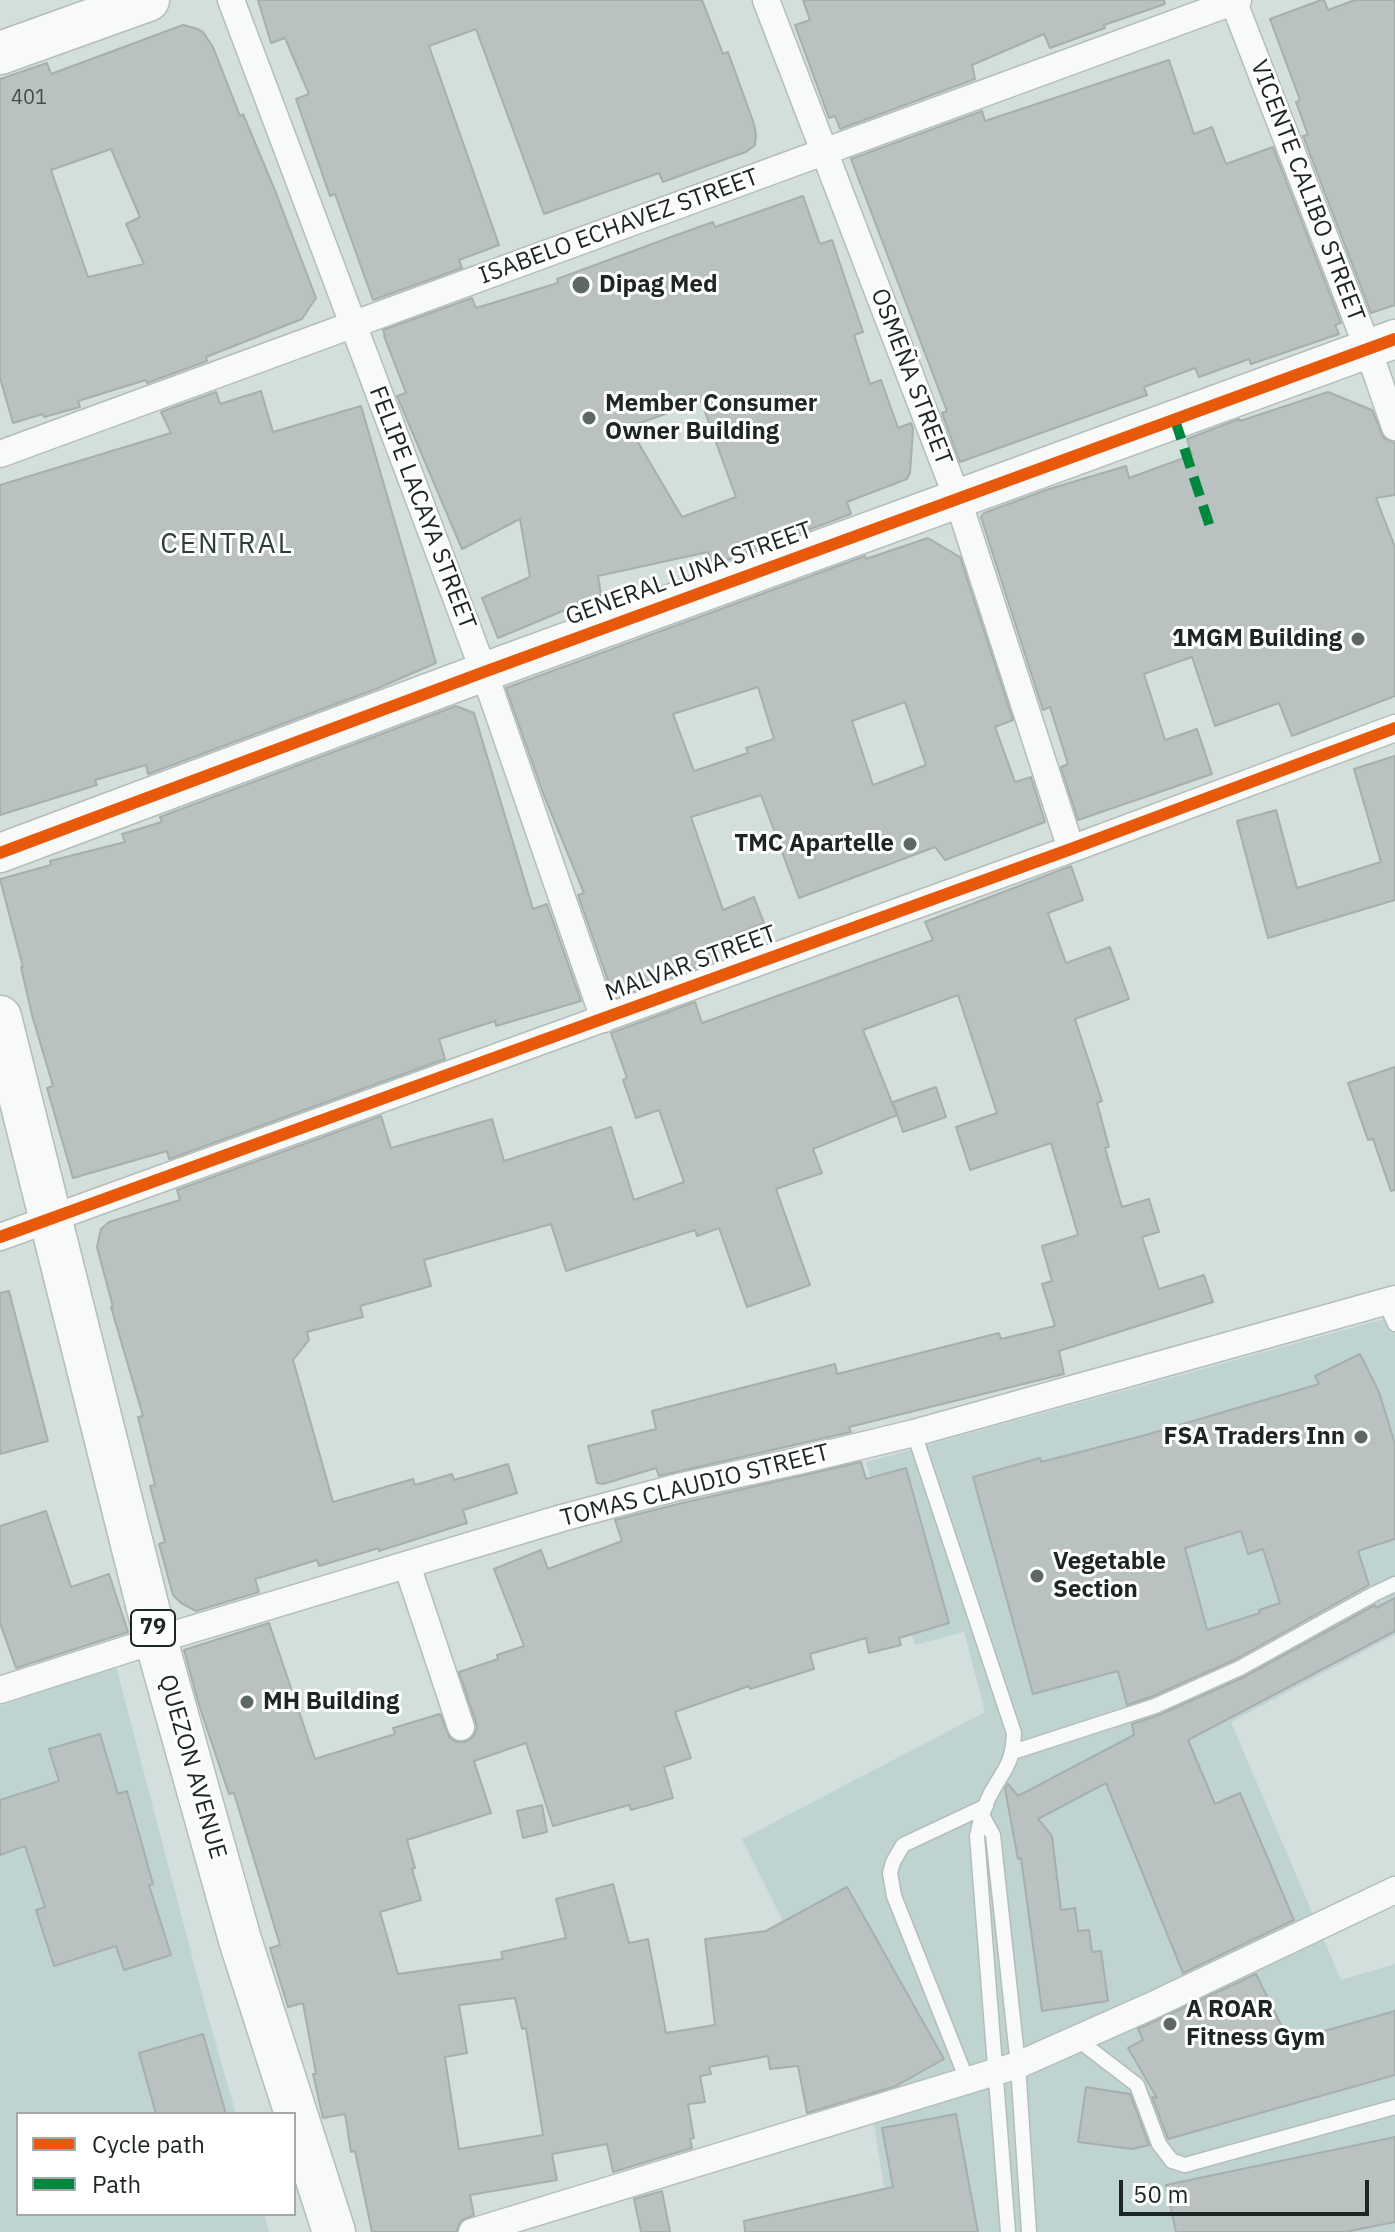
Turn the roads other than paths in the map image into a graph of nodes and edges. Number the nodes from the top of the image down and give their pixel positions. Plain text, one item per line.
1 (148, 0) edge
2 (231, 0) edge
3 (766, 0) edge
4 (1235, 1) edge
5 (0, 53) edge
6 (824, 152) junction
7 (353, 325) junction
8 (1381, 344) edge
9 (1395, 427) edge
10 (0, 454) edge
11 (958, 500) junction
12 (484, 672) junction
13 (1395, 728) edge
14 (1071, 849) junction
15 (0, 853) edge
16 (0, 1017) edge
17 (604, 1019) junction
18 (50, 1219) junction
19 (0, 1237) edge
20 (1392, 1308) edge
21 (914, 1433) junction
22 (407, 1565) junction
23 (1395, 1584) edge
24 (156, 1640) junction
25 (0, 1690) edge
26 (461, 1727) dead end
27 (1013, 1752) junction
28 (984, 1810) junction
29 (1395, 1890) edge
30 (1077, 2039) junction
31 (1007, 2068) junction
32 (967, 2080) junction
33 (1395, 2107) edge
34 (295, 2112) edge
35 (296, 2114) edge
36 (334, 2232) edge
37 (472, 2232) edge
38 (1008, 2232) edge
39 (1029, 2232) edge

1 - 5 main road
2 - 7 street, FELIPE LACAYA STREET
3 - 6 street, OSMEÑA STREET
4 - 6 street, ISABELO ECHAVEZ STREET
4 - 8 street, VICENTE CALIBO STREET
6 - 7 street, ISABELO ECHAVEZ STREET
6 - 11 street, OSMEÑA STREET
7 - 10 street, ISABELO ECHAVEZ STREET
7 - 12 street, FELIPE LACAYA STREET
8 - 9 street, VICENTE CALIBO STREET
8 - 11 street, GENERAL LUNA STREET
11 - 12 street, GENERAL LUNA STREET
11 - 14 street, OSMEÑA STREET
12 - 15 street, GENERAL LUNA STREET
12 - 17 street, FELIPE LACAYA STREET
13 - 14 street, MALVAR STREET
14 - 17 street, MALVAR STREET
16 - 18 main road, QUEZON AVENUE / 79
17 - 18 street, MALVAR STREET
18 - 19 street, MALVAR STREET
18 - 24 main road, QUEZON AVENUE / 79
20 - 21 street, TOMAS CLAUDIO STREET
21 - 22 street, TOMAS CLAUDIO STREET
21 - 27 lane
22 - 24 street, TOMAS CLAUDIO STREET
22 - 26 street
23 - 27 lane
24 - 25 street, TOMAS CLAUDIO STREET
24 - 34 main road, QUEZON AVENUE / 79
27 - 28 lane
28 - 31 lane
28 - 31 lane
28 - 32 lane
29 - 30 street
30 - 31 street
30 - 33 lane
31 - 32 street
31 - 38 lane
31 - 39 lane
32 - 37 street
35 - 36 main road, QUEZON AVENUE / 79

